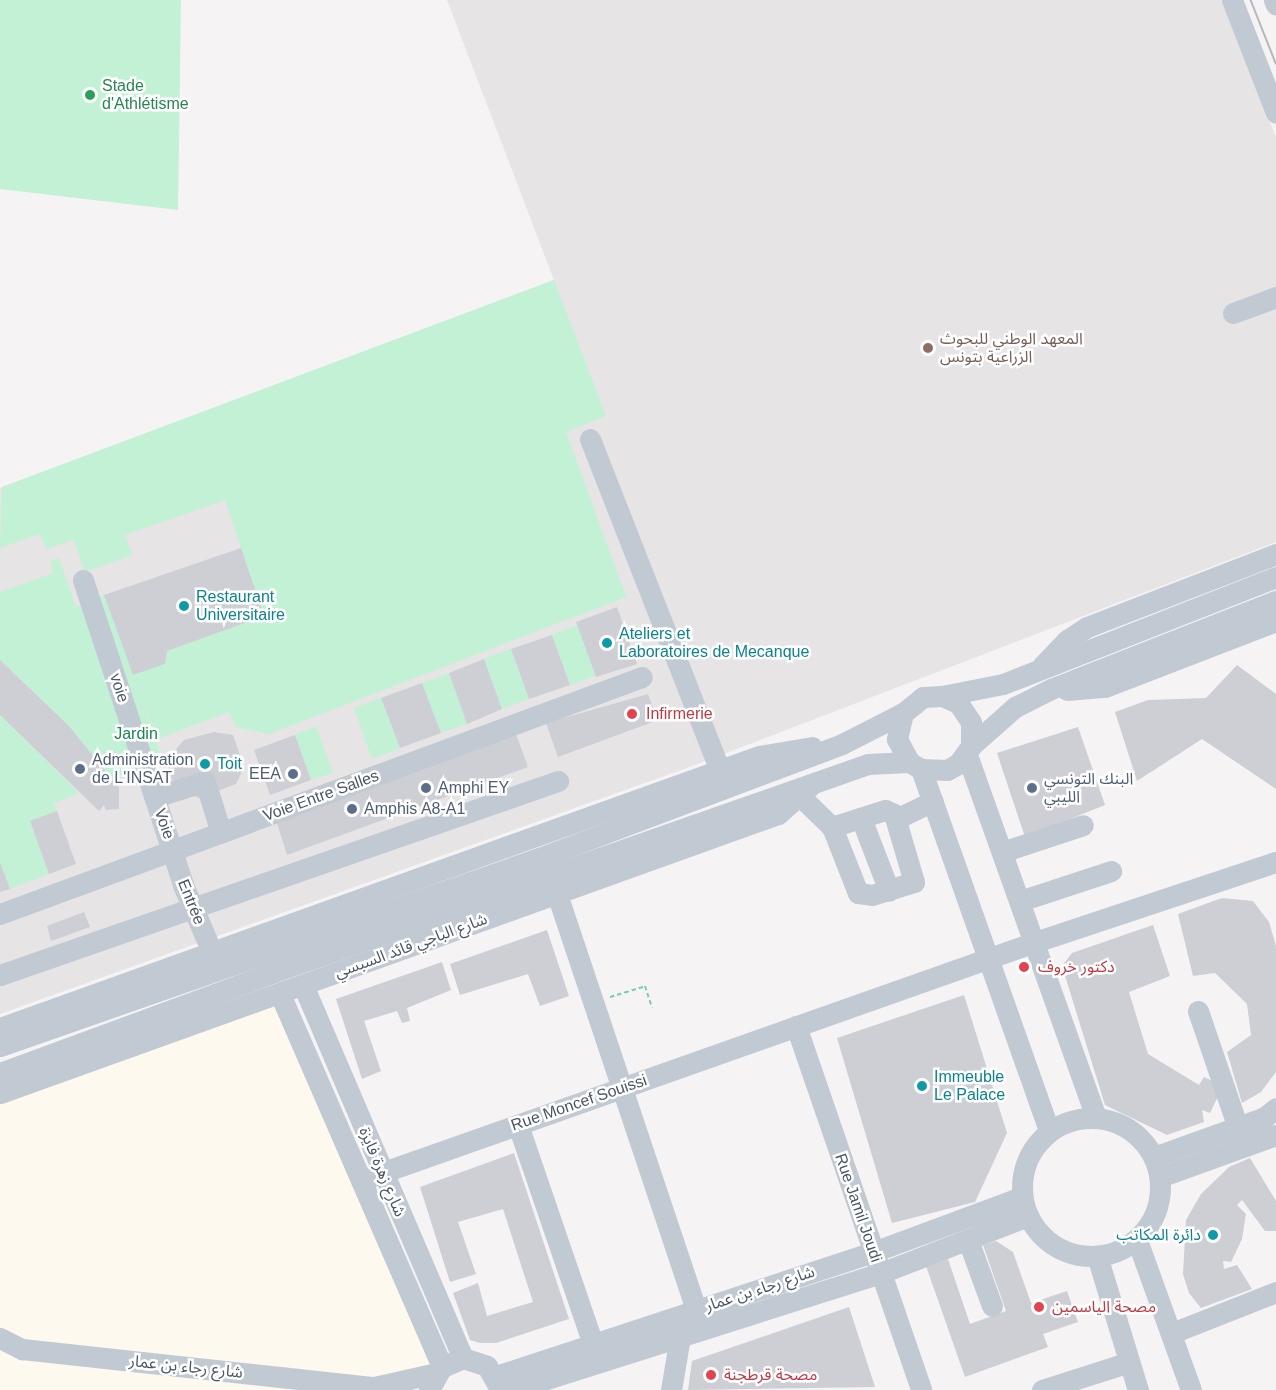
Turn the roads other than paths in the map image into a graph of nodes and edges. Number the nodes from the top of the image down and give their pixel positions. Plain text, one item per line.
1 (1232, 0) edge
2 (1274, 0) edge
3 (1276, 5) edge
4 (1276, 113) edge
5 (1276, 297) edge
6 (1233, 313) dead end
7 (590, 439) dead end
8 (1276, 554) edge
9 (1276, 577) edge
10 (83, 579) dead end
11 (1276, 602) edge
12 (1271, 628) edge
13 (1038, 670) junction
14 (642, 677) dead end
15 (1051, 689) junction
16 (942, 696) junction
17 (903, 713) junction
18 (842, 744) junction
19 (969, 750) junction
20 (915, 765) junction
21 (720, 770) junction
22 (558, 781) dead end
23 (807, 790) junction
24 (155, 797) junction
25 (933, 801) junction
26 (861, 818) junction
27 (896, 819) junction
28 (1083, 825) dead end
29 (832, 827) junction
30 (221, 833) junction
31 (173, 851) junction
32 (1002, 852) junction
33 (1276, 862) edge
34 (1111, 871) dead end
35 (889, 891) junction
36 (557, 894) junction
37 (1020, 901) junction
38 (192, 908) junction
39 (0, 914) edge
40 (1035, 942) junction
41 (212, 952) junction
42 (990, 958) junction
43 (0, 975) edge
44 (303, 985) junction
45 (280, 994) junction
46 (1198, 1011) dead end
47 (796, 1026) junction
48 (0, 1028) edge
49 (0, 1046) edge
50 (0, 1073) edge
51 (623, 1088) junction
52 (0, 1093) edge
53 (1276, 1108) edge
54 (1096, 1117) junction
55 (518, 1125) junction
56 (1238, 1128) junction
57 (1049, 1131) junction
58 (1276, 1135) edge
59 (1154, 1156) junction
60 (381, 1172) junction
61 (1160, 1177) junction
62 (361, 1180) junction
63 (1025, 1207) junction
64 (968, 1240) junction
65 (1137, 1240) junction
66 (873, 1252) junction
67 (1096, 1256) junction
68 (881, 1273) junction
69 (1276, 1292) edge
70 (992, 1306) dead end
71 (696, 1310) junction
72 (1172, 1333) junction
73 (680, 1337) junction
74 (0, 1338) edge
75 (593, 1344) junction
76 (463, 1358) junction
77 (1129, 1362) junction
78 (436, 1376) edge
79 (497, 1383) edge
80 (375, 1389) edge
81 (512, 1390) edge
82 (671, 1390) edge
83 (921, 1390) edge
84 (1042, 1390) edge
85 (1138, 1390) edge
86 (1191, 1390) edge

1 - 4 street
2 - 3 street
5 - 6 street
7 - 21 street
8 - 13 street
9 - 13 street
10 - 24 street, voie
11 - 15 street
12 - 15 street
13 - 16 street
14 - 30 street, Voie Entre Salles
15 - 19 street
16 - 17 street
16 - 19 street
17 - 18 street
17 - 20 street
18 - 21 street
18 - 49 street
19 - 20 street
19 - 32 street
20 - 23 street
20 - 25 street
21 - 41 street
22 - 38 street
23 - 29 street
23 - 36 street, شارع الباجي قائد السبسي
23 - 50 street
24 - 30 street
24 - 31 street, Voie
25 - 27 street
25 - 42 street
26 - 27 street
26 - 29 street
26 - 35 street
27 - 35 street
28 - 32 street
29 - 35 street
30 - 31 street, Voie Entre Salles
31 - 38 street, Entrée
31 - 39 street, Voie Entre Salles
32 - 37 street
33 - 40 street, Rue Moncef Souissi
34 - 37 street
36 - 44 street, شارع الباجي قائد السبسي
36 - 51 street
37 - 40 street
38 - 41 street, Entrée
38 - 43 street
40 - 42 street, Rue Moncef Souissi
40 - 54 street
41 - 48 street
42 - 47 street, Rue Moncef Souissi
42 - 57 street
44 - 45 street, شارع الباجي قائد السبسي
44 - 60 street, شارع زهرة فايزة
45 - 52 street, شارع الباجي قائد السبسي
45 - 62 street, شارع زهرة فايزة
46 - 56 street
47 - 51 street, Rue Moncef Souissi
47 - 66 street, Rue Jamil Joudi
51 - 55 street, Rue Moncef Souissi
51 - 71 street
53 - 56 street
54 - 57 street
54 - 59 street
55 - 60 street, Rue Moncef Souissi
55 - 75 street
56 - 59 street
57 - 63 street
58 - 61 street
59 - 61 street
60 - 62 street, Rue Moncef Souissi
60 - 76 street, شارع زهرة فايزة
61 - 65 street
62 - 78 street, شارع زهرة فايزة
63 - 64 street, شارع رجاء بن عمار
63 - 66 street, شارع رجاء بن عمار
63 - 67 street
64 - 68 street, شارع رجاء بن عمار
64 - 70 street
65 - 67 street
65 - 72 street
66 - 68 street, Rue Jamil Joudi
66 - 71 street, شارع رجاء بن عمار
67 - 77 street
68 - 73 street, شارع رجاء بن عمار
68 - 83 street, Rue Jamil Joudi
69 - 72 street
71 - 75 street, شارع رجاء بن عمار
72 - 86 street
73 - 81 street, شارع رجاء بن عمار
73 - 82 street
74 - 80 street, شارع رجاء بن عمار
75 - 79 street, شارع رجاء بن عمار
76 - 78 street, شارع رجاء بن عمار
76 - 79 street
77 - 84 street
77 - 85 street
78 - 80 street, شارع رجاء بن عمار

